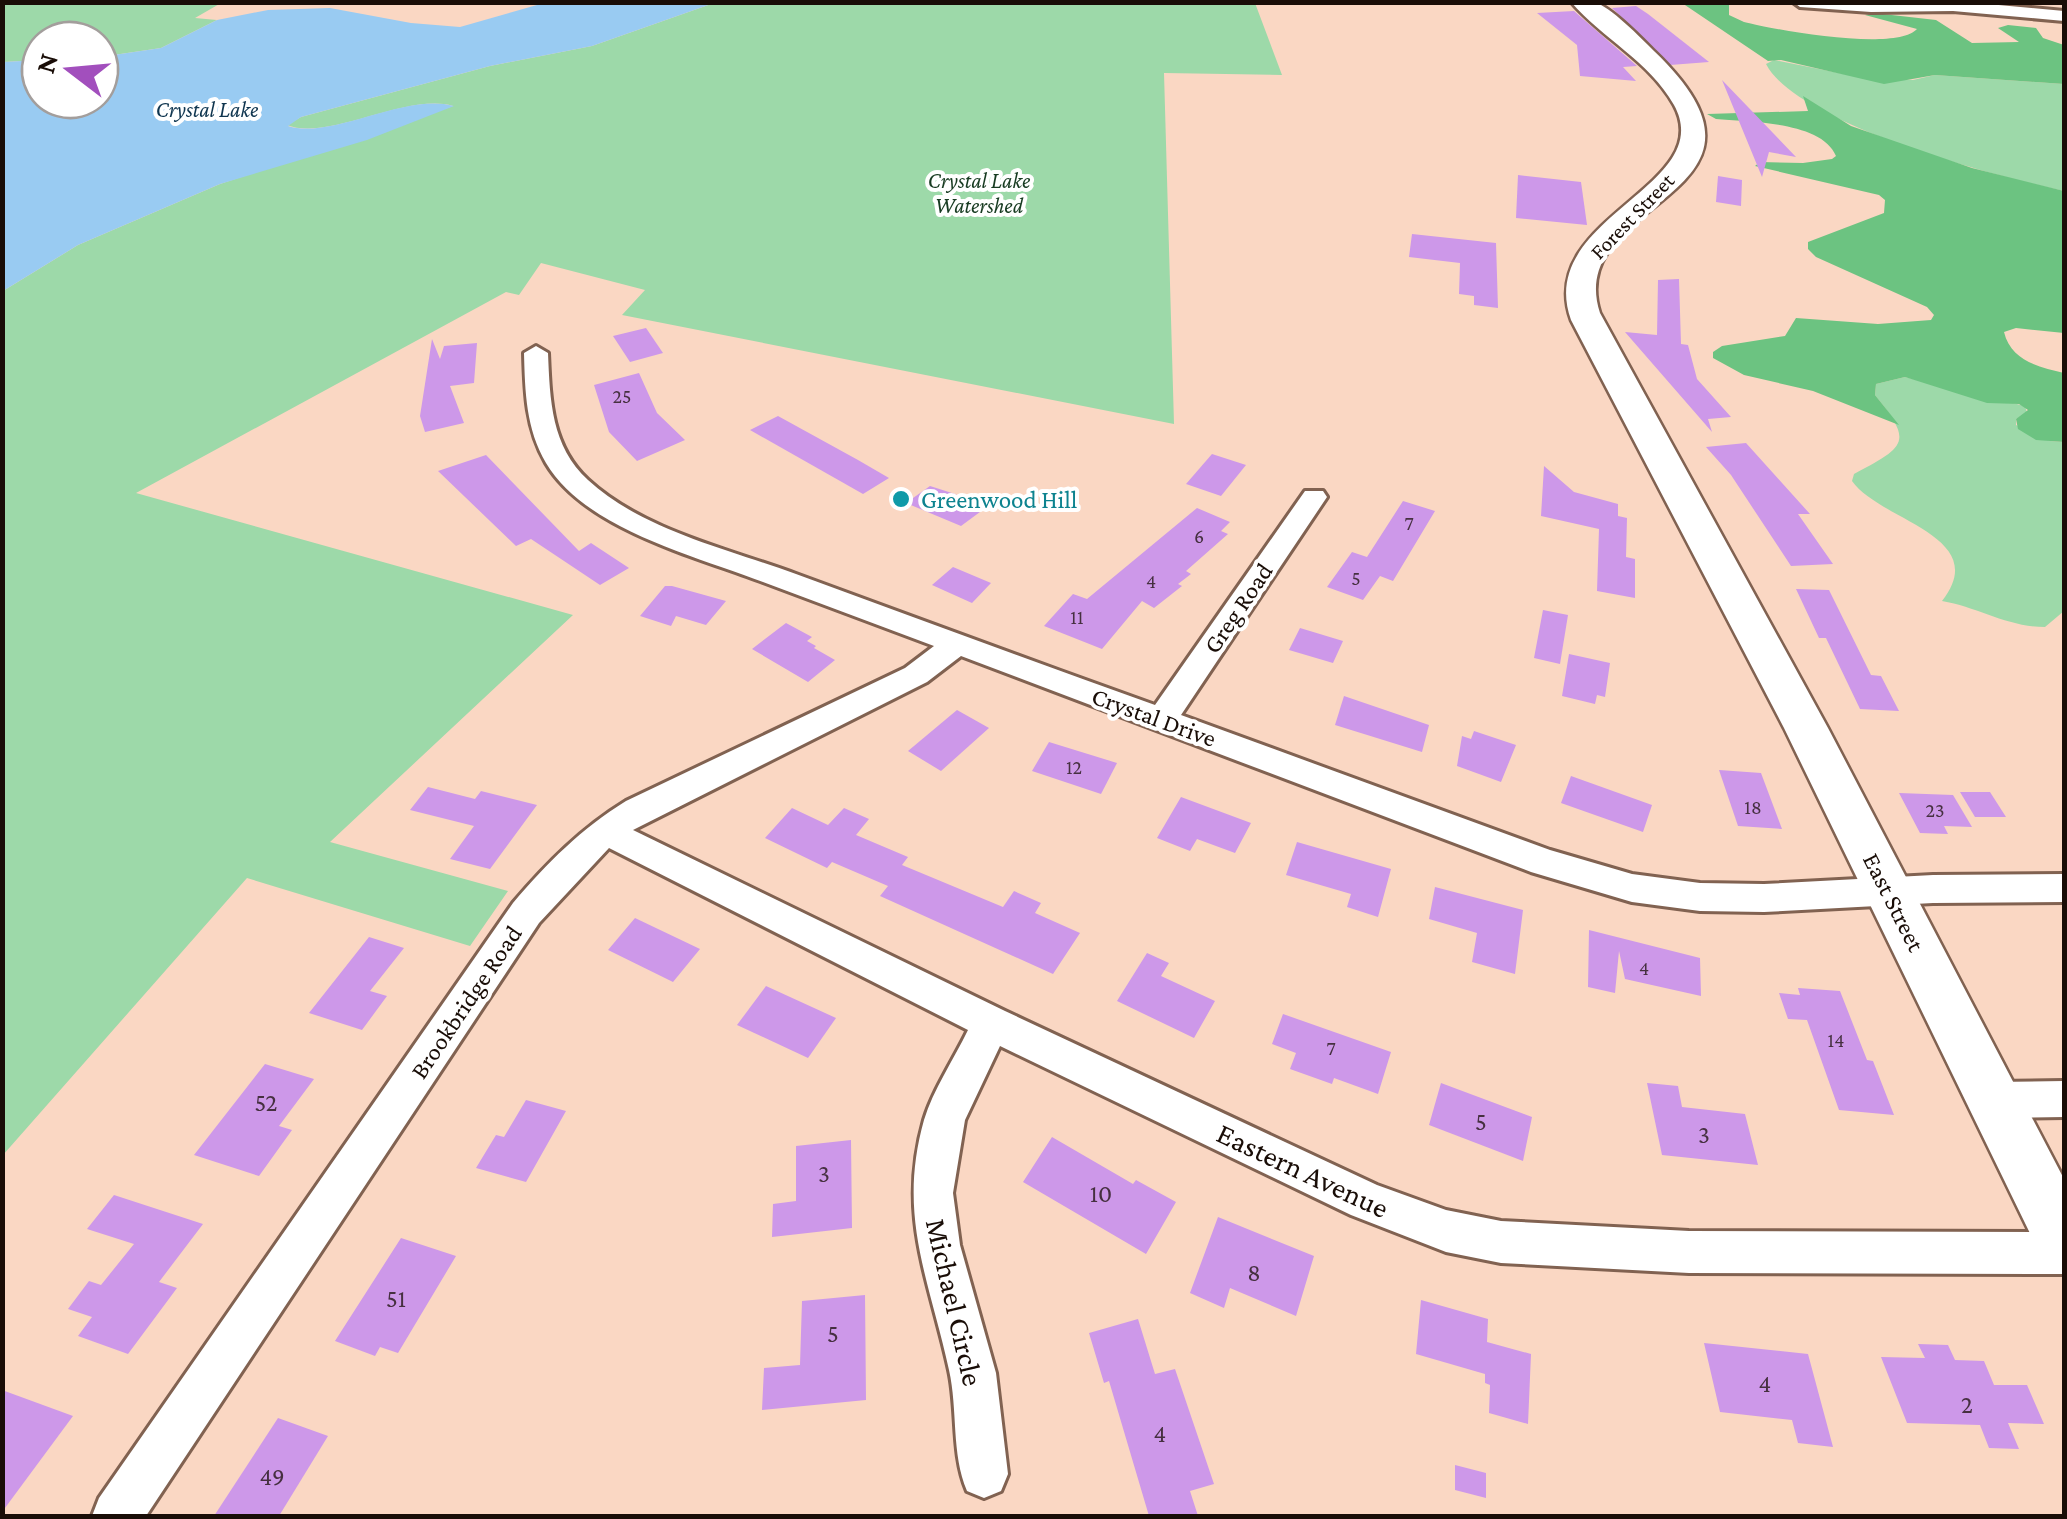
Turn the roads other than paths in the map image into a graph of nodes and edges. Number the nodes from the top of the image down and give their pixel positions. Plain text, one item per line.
1 (1581, 2) edge
2 (1800, 2) edge
3 (2064, 16) edge
4 (536, 352) dead end
5 (1314, 497) dead end
6 (1719, 568) joint
7 (957, 644) junction
8 (1162, 720) junction
9 (605, 831) junction
10 (2064, 888) edge
11 (1890, 894) junction
12 (991, 1023) junction
13 (2064, 1099) edge
14 (1994, 1100) junction
15 (2064, 1239) edge
16 (2064, 1253) edge
17 (984, 1474) dead end
18 (117, 1516) edge

1 - 6 main road, Forest Street
2 - 3 street
4 - 7 street, Crystal Drive
5 - 8 street, Greg Road
6 - 11 main road, East Street
7 - 8 street, Crystal Drive
7 - 9 street, Brookbridge Road
8 - 11 street, Crystal Drive
9 - 12 street, Eastern Avenue
9 - 18 street, Brookbridge Road
10 - 11 street, Crystal Drive
11 - 14 main road, East Street
12 - 16 street, Eastern Avenue
12 - 17 street, Michael Circle
13 - 14 street
14 - 15 main road, East Street

